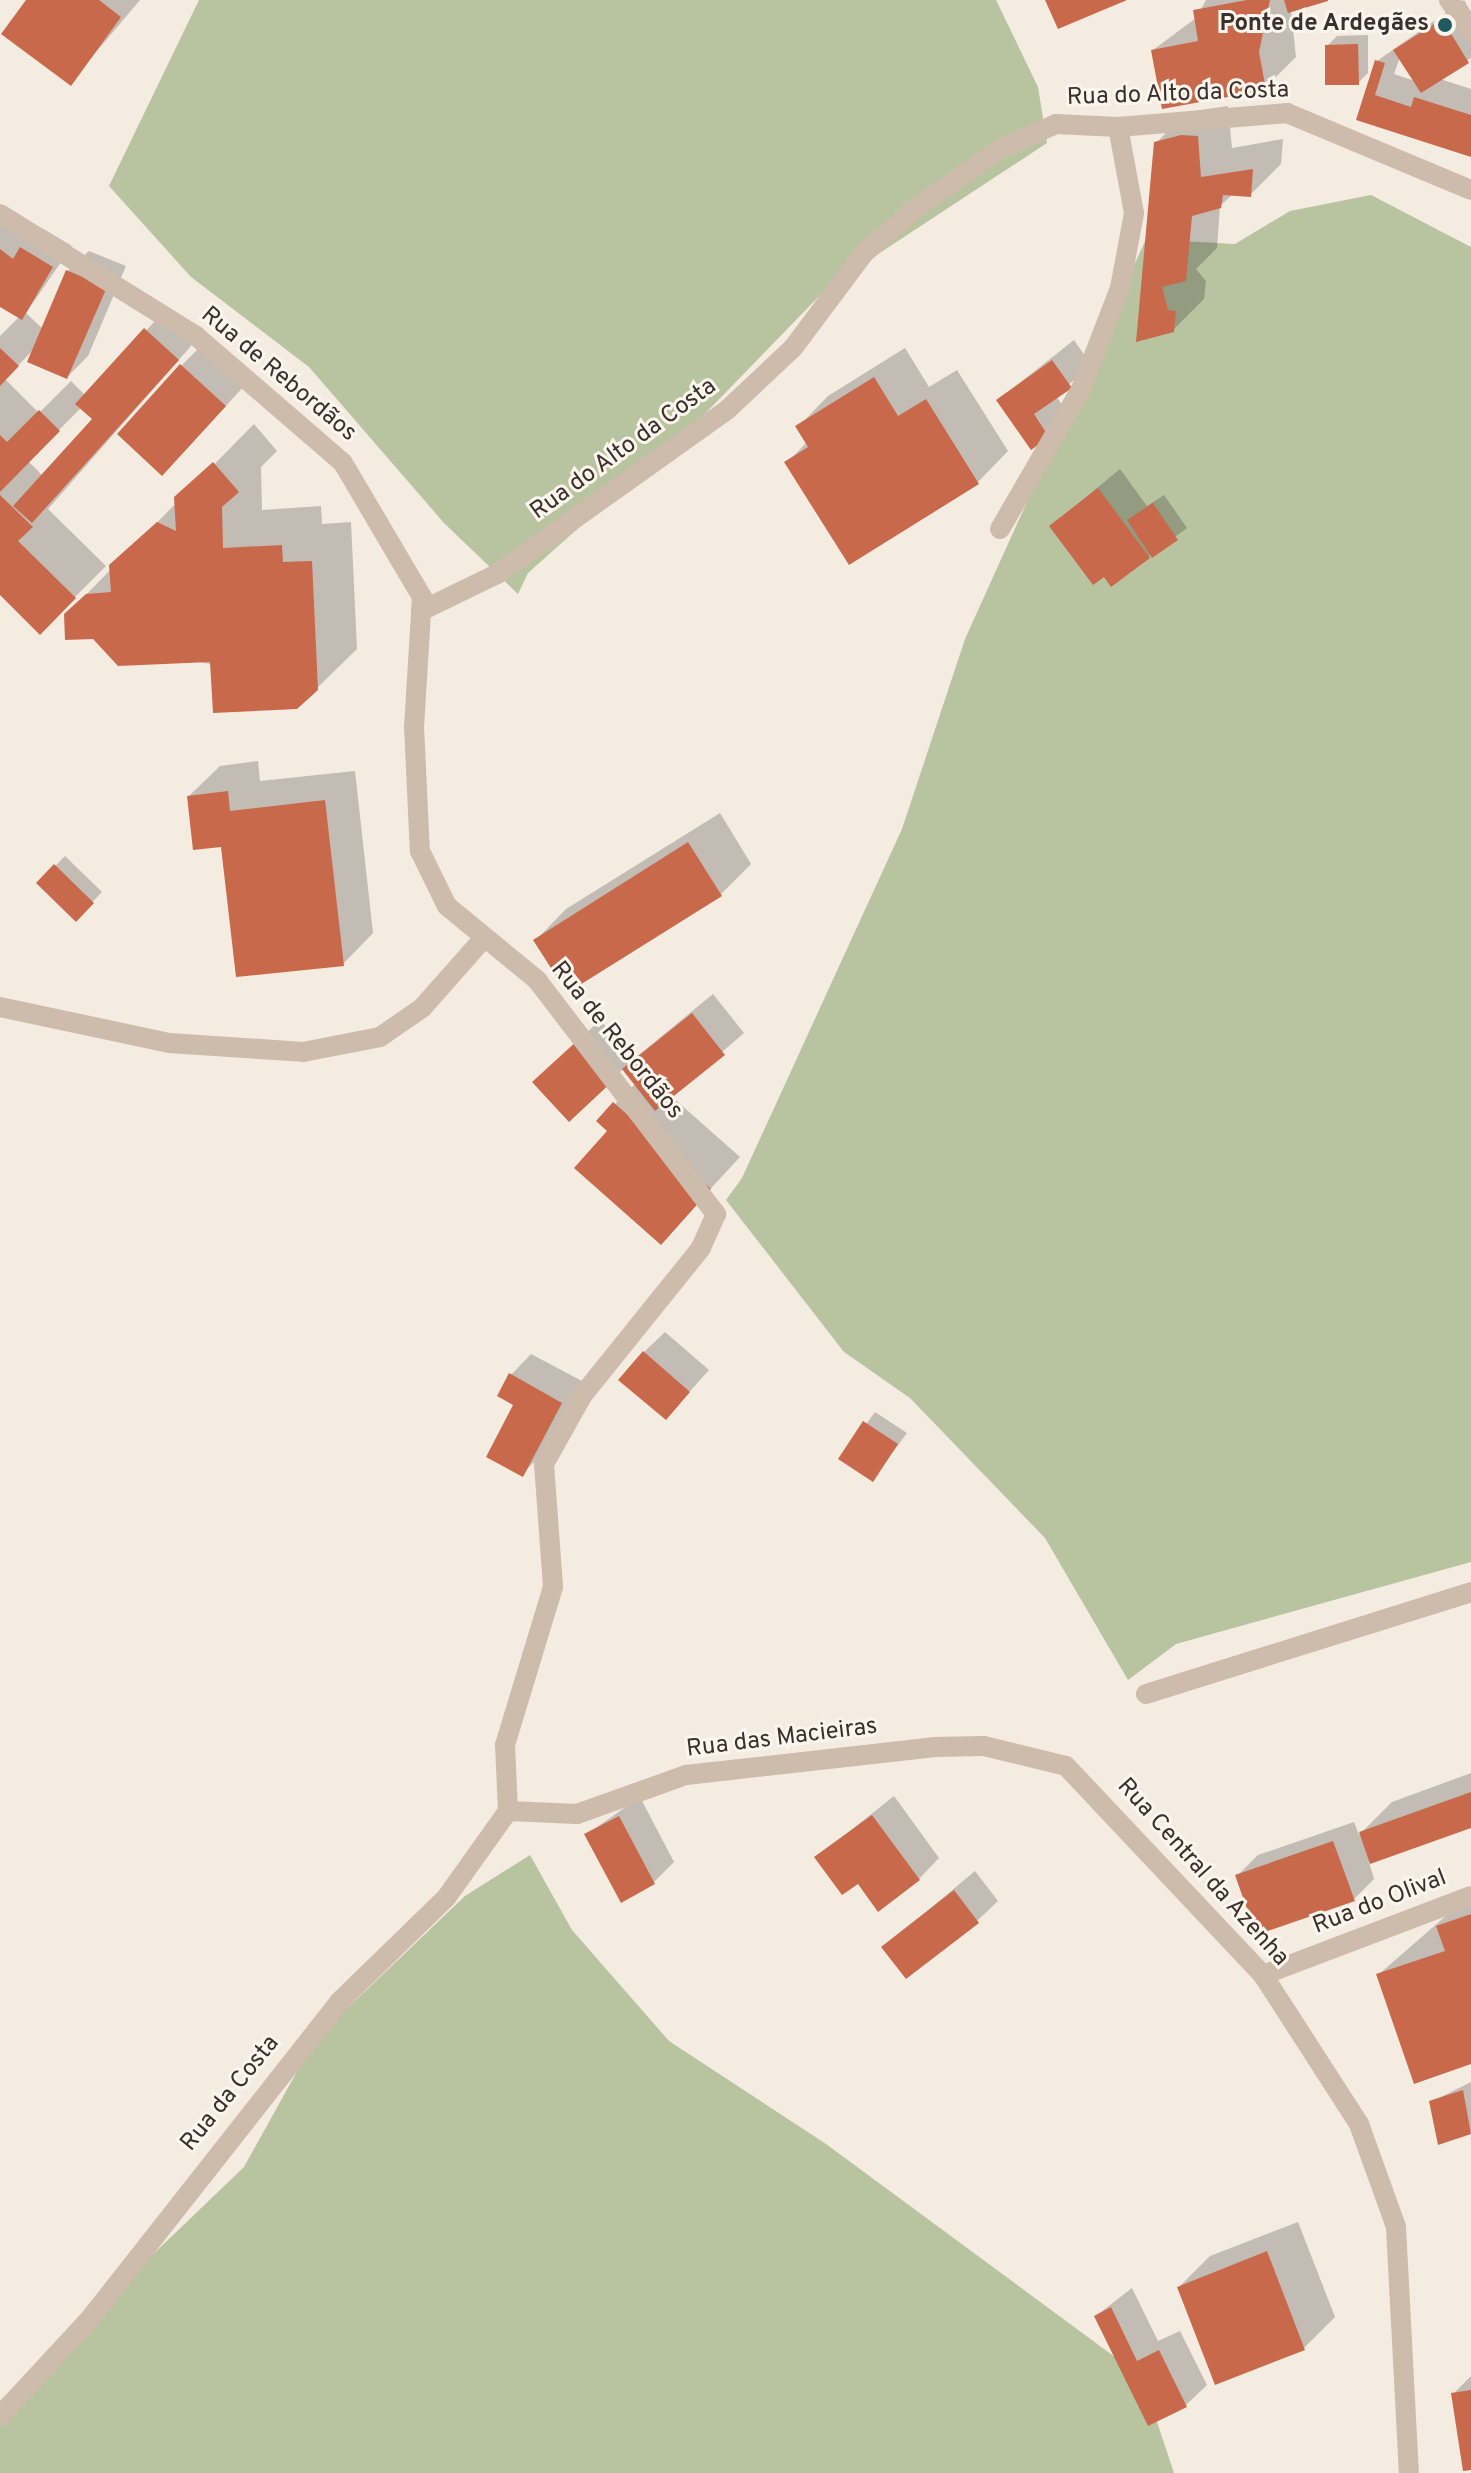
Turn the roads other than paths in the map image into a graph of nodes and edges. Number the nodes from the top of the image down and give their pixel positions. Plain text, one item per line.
1 (1449, 0) edge
2 (1471, 32) edge
3 (1118, 127) junction
4 (1471, 190) edge
5 (0, 214) edge
6 (1000, 529) dead end
7 (421, 611) junction
8 (484, 938) junction
9 (0, 1007) edge
10 (1471, 1592) edge
11 (1146, 1694) dead end
12 (1066, 1766) joint
13 (508, 1811) junction
14 (1471, 1896) edge
15 (1263, 1975) junction
16 (0, 2416) edge
17 (1409, 2473) edge

1 - 2 street
3 - 4 street, Rua do Alto da Costa
3 - 6 street
3 - 7 street, Rua do Alto da Costa
5 - 7 street, Rua de Rebordãos
7 - 8 street, Rua de Rebordãos
8 - 9 street
8 - 13 street, Rua de Rebordãos
10 - 11 street
12 - 13 street, Rua das Macieiras
12 - 15 street, Rua Central da Azenha
13 - 16 street, Rua da Costa
14 - 15 street, Rua do Olival
15 - 17 street, Rua Central da Azenha

